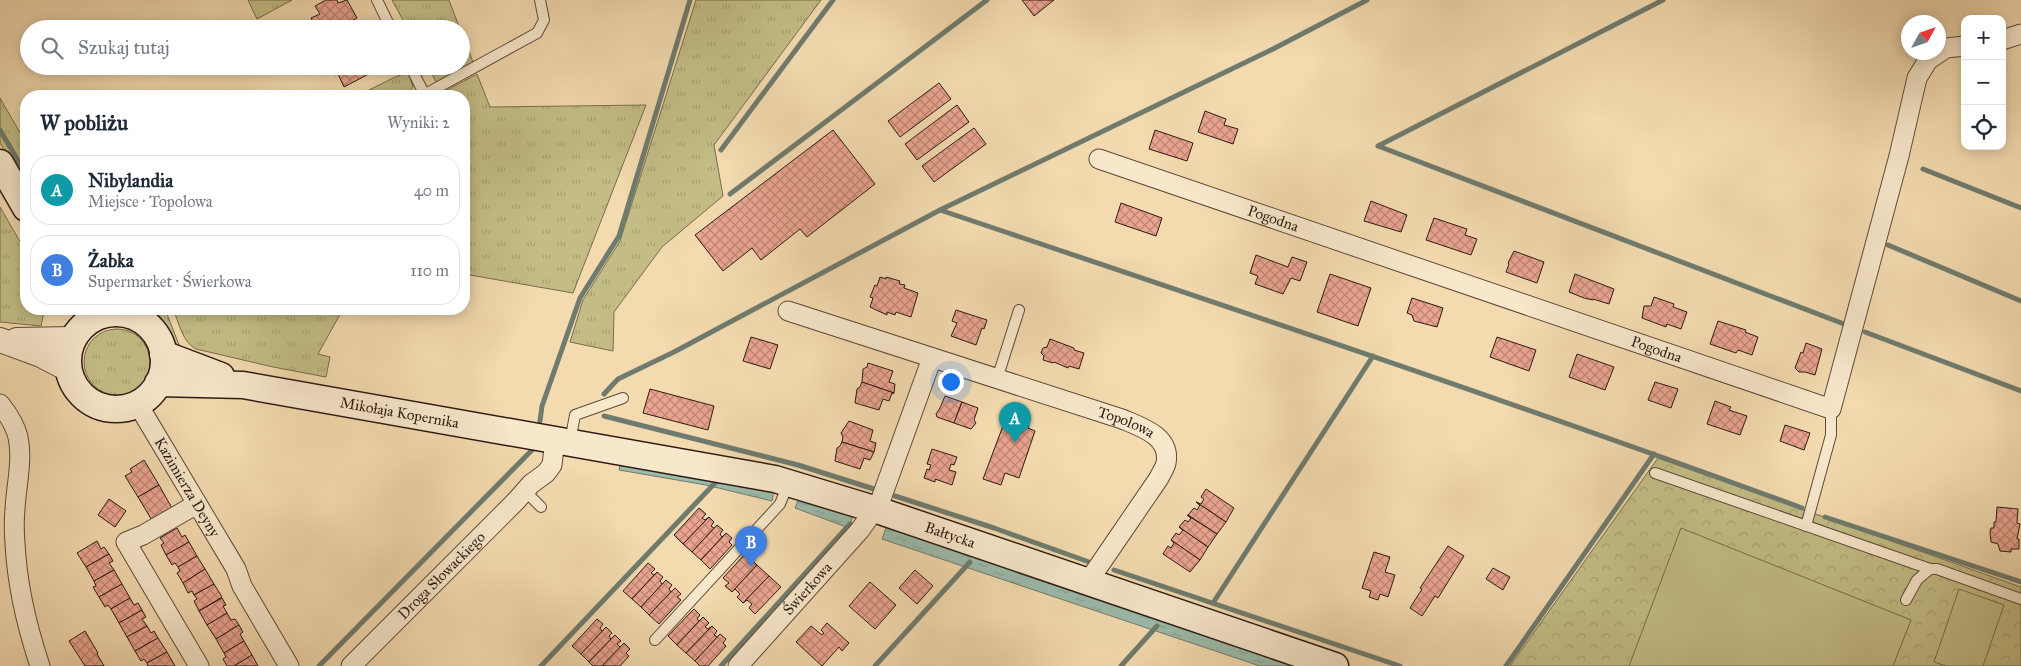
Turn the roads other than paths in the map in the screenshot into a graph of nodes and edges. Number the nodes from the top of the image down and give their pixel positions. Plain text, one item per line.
1 (377, 0) edge
2 (540, 0) edge
3 (387, 20) edge
4 (2021, 34) edge
5 (2006, 39) edge
6 (1961, 46) edge
7 (470, 70) edge
8 (414, 75) edge
9 (461, 75) edge
10 (420, 90) edge
11 (434, 90) edge
12 (1098, 159) dead end
13 (0, 163) edge
14 (20, 198) edge
15 (1019, 310) dead end
16 (788, 311) dead end
17 (101, 315) edge
18 (144, 315) edge
19 (76, 325) edge
20 (0, 340) edge
21 (163, 354) junction
22 (932, 358) junction
23 (68, 369) junction
24 (997, 379) junction
25 (158, 383) junction
26 (243, 384) junction
27 (623, 398) dead end
28 (0, 404) edge
29 (138, 404) junction
30 (1831, 410) junction
31 (563, 440) junction
32 (1655, 473) dead end
33 (788, 483) junction
34 (528, 487) junction
35 (198, 504) junction
36 (541, 507) dead end
37 (875, 510) junction
38 (1806, 526) junction
39 (1930, 569) junction
40 (1090, 582) junction
41 (2021, 599) edge
42 (1906, 600) dead end
43 (655, 640) dead end
44 (1326, 665) edge
45 (40, 666) edge
46 (199, 666) edge
47 (289, 666) edge
48 (351, 666) edge
49 (738, 666) edge

1 - 3 lane
2 - 7 lane
4 - 5 street
6 - 30 street
8 - 10 lane
9 - 11 lane
12 - 30 street, Pogodna
13 - 14 main road
15 - 24 lane
16 - 22 street, Topolowa
17 - 19 main road
18 - 21 main road
19 - 20 street
19 - 23 main road
20 - 23 street
21 - 25 main road
21 - 26 main road, Mikołaja Kopernika
22 - 24 street, Topolowa
22 - 37 street
23 - 29 main road
24 - 40 street, Topolowa
25 - 26 main road, Mikołaja Kopernika
25 - 29 main road
26 - 31 main road, Mikołaja Kopernika
27 - 31 lane
28 - 45 street
29 - 35 street, Kazimierza Deyny
30 - 38 lane
31 - 33 main road, Bałtycka
31 - 34 street, Droga Słowackiego
32 - 38 lane
33 - 37 main road, Bałtycka
33 - 43 lane
34 - 36 lane
34 - 48 street, Droga Słowackiego
35 - 46 street
35 - 47 street, Kazimierza Deyny
37 - 40 main road, Bałtycka
37 - 49 street, Świerkowa
38 - 39 lane
39 - 41 lane
39 - 42 lane
40 - 44 main road, Bałtycka

